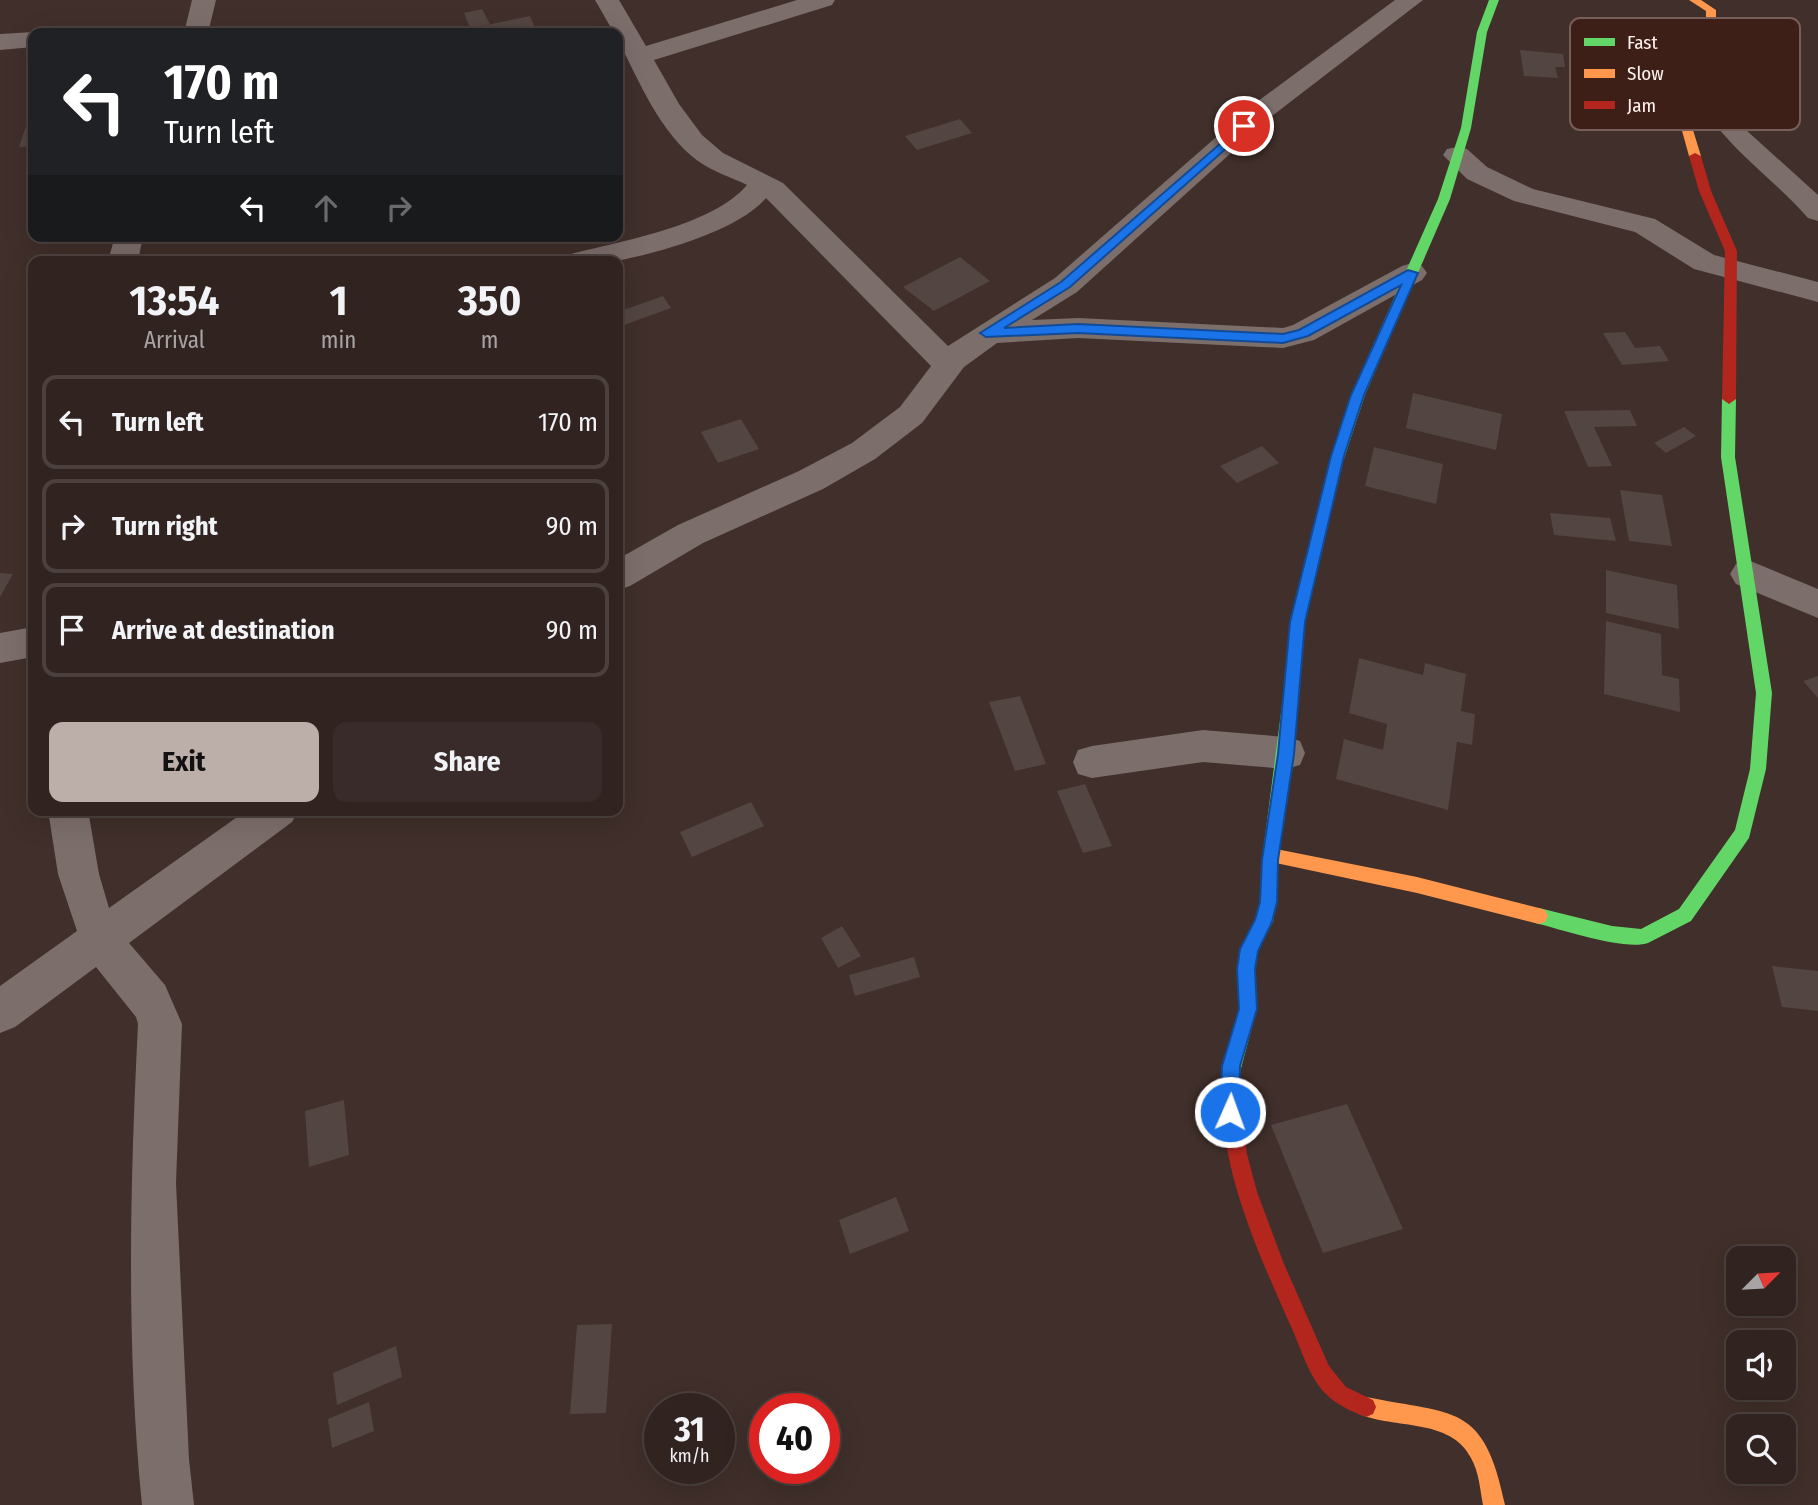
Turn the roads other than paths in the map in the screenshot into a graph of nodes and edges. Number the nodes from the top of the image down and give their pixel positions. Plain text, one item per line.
1 (204, 0) edge
2 (607, 0) edge
3 (823, 0) edge
4 (1411, 0) edge
5 (1494, 0) edge
6 (1694, 0) edge
7 (1711, 18) edge
8 (197, 28) edge
9 (28, 40) edge
10 (0, 42) edge
11 (640, 56) junction
12 (1687, 130) edge
13 (1733, 130) edge
14 (1457, 155) junction
15 (764, 182) junction
16 (1818, 212) edge
17 (598, 256) edge
18 (1732, 270) junction
19 (1412, 273) junction
20 (1818, 292) edge
21 (986, 333) junction
22 (947, 364) junction
23 (623, 573) edge
24 (1748, 574) junction
25 (1818, 604) edge
26 (28, 643) edge
27 (0, 648) edge
28 (1286, 754) junction
29 (1092, 762) dead end
30 (69, 816) edge
31 (270, 816) edge
32 (1271, 855) junction
33 (101, 937) junction
34 (0, 1012) edge
35 (168, 1505) edge
36 (1494, 1505) edge

1 - 8 street
2 - 11 street
3 - 11 street
4 - 21 street
5 - 14 street
6 - 7 street
9 - 10 street
11 - 15 street
12 - 18 street
13 - 16 street
14 - 18 street
14 - 19 street
15 - 17 street
15 - 22 street
18 - 20 street
18 - 24 street
19 - 21 street
19 - 28 street
21 - 22 street
22 - 23 street
24 - 25 street
24 - 32 street
26 - 27 street
28 - 29 street
28 - 32 street
30 - 33 street
31 - 33 street
32 - 36 street
33 - 34 street
33 - 35 street

